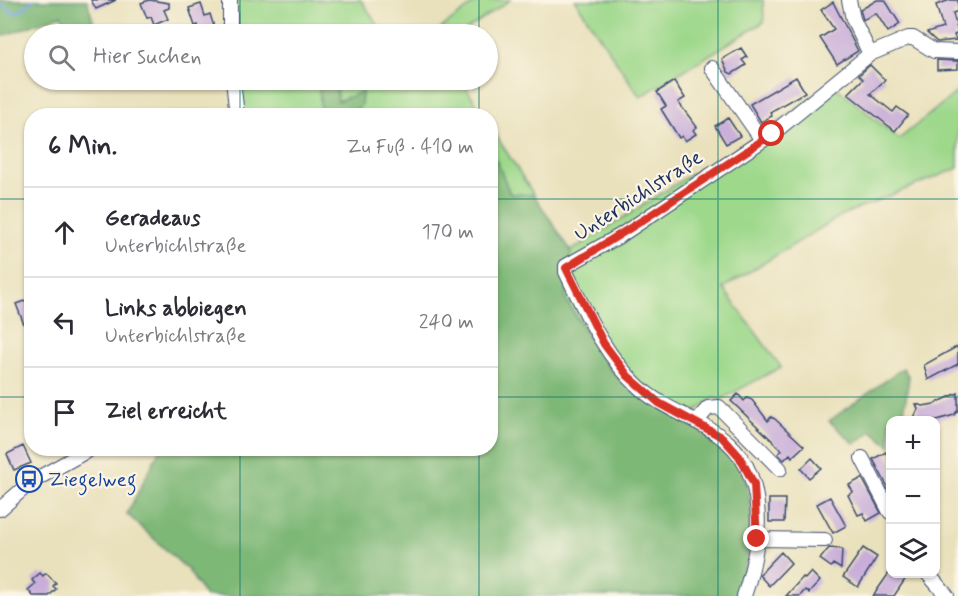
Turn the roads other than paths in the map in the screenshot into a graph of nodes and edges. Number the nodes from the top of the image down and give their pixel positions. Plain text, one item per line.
1 (230, 0) edge
2 (849, 0) edge
3 (230, 24) edge
4 (958, 52) edge
5 (870, 54) junction
6 (712, 68) dead end
7 (234, 90) edge
8 (236, 108) edge
9 (762, 140) junction
10 (696, 422) junction
11 (78, 456) edge
12 (862, 458) dead end
13 (780, 469) dead end
14 (886, 503) edge
15 (0, 509) edge
16 (757, 539) junction
17 (825, 540) dead end
18 (932, 578) edge
19 (744, 596) edge
20 (946, 596) edge

1 - 3 street
2 - 5 street
4 - 5 street, Unterbichlstraße
5 - 9 street, Unterbichlstraße
6 - 9 street
7 - 8 street
9 - 10 street, Unterbichlstraße
10 - 13 street
10 - 16 street, Unterbichlstraße
11 - 15 street
12 - 14 street
16 - 17 street
16 - 19 street, Unterbichlstraße
18 - 20 street

